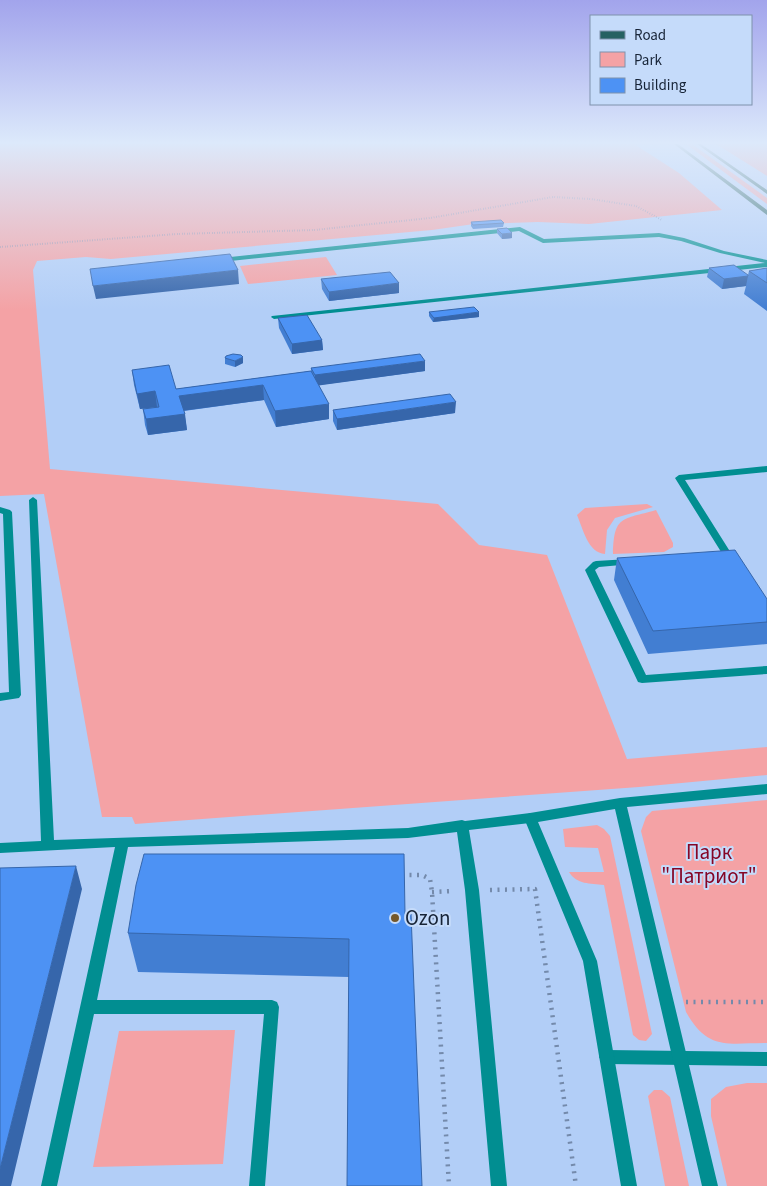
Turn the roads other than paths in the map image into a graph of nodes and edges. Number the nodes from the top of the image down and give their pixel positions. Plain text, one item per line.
1 (749, 199) edge
2 (767, 213) edge
3 (210, 261) edge
4 (767, 264) edge
5 (743, 268) junction
6 (751, 273) edge
7 (274, 317) dead end
8 (767, 469) edge
9 (33, 500) dead end
10 (0, 510) edge
11 (643, 561) edge
12 (737, 570) edge
13 (767, 670) edge
14 (0, 697) edge
15 (767, 789) edge
16 (620, 803) junction
17 (530, 818) junction
18 (462, 825) junction
19 (123, 842) junction
20 (48, 844) junction
21 (0, 848) edge
22 (88, 1007) junction
23 (607, 1058) junction
24 (681, 1058) junction
25 (767, 1059) edge
26 (49, 1186) edge
27 (257, 1186) edge
28 (499, 1186) edge
29 (629, 1186) edge
30 (710, 1186) edge

1 - 2 main road
3 - 4 street
4 - 5 street
5 - 6 street
5 - 7 street
8 - 12 street
9 - 20 street
10 - 14 street
11 - 13 street
15 - 16 street
16 - 17 street
16 - 24 street
17 - 18 street
17 - 23 street
18 - 19 street
18 - 28 street
19 - 20 street
19 - 22 street
20 - 21 street
22 - 26 street
22 - 27 street
23 - 24 street
23 - 29 street
24 - 25 street
24 - 30 street

